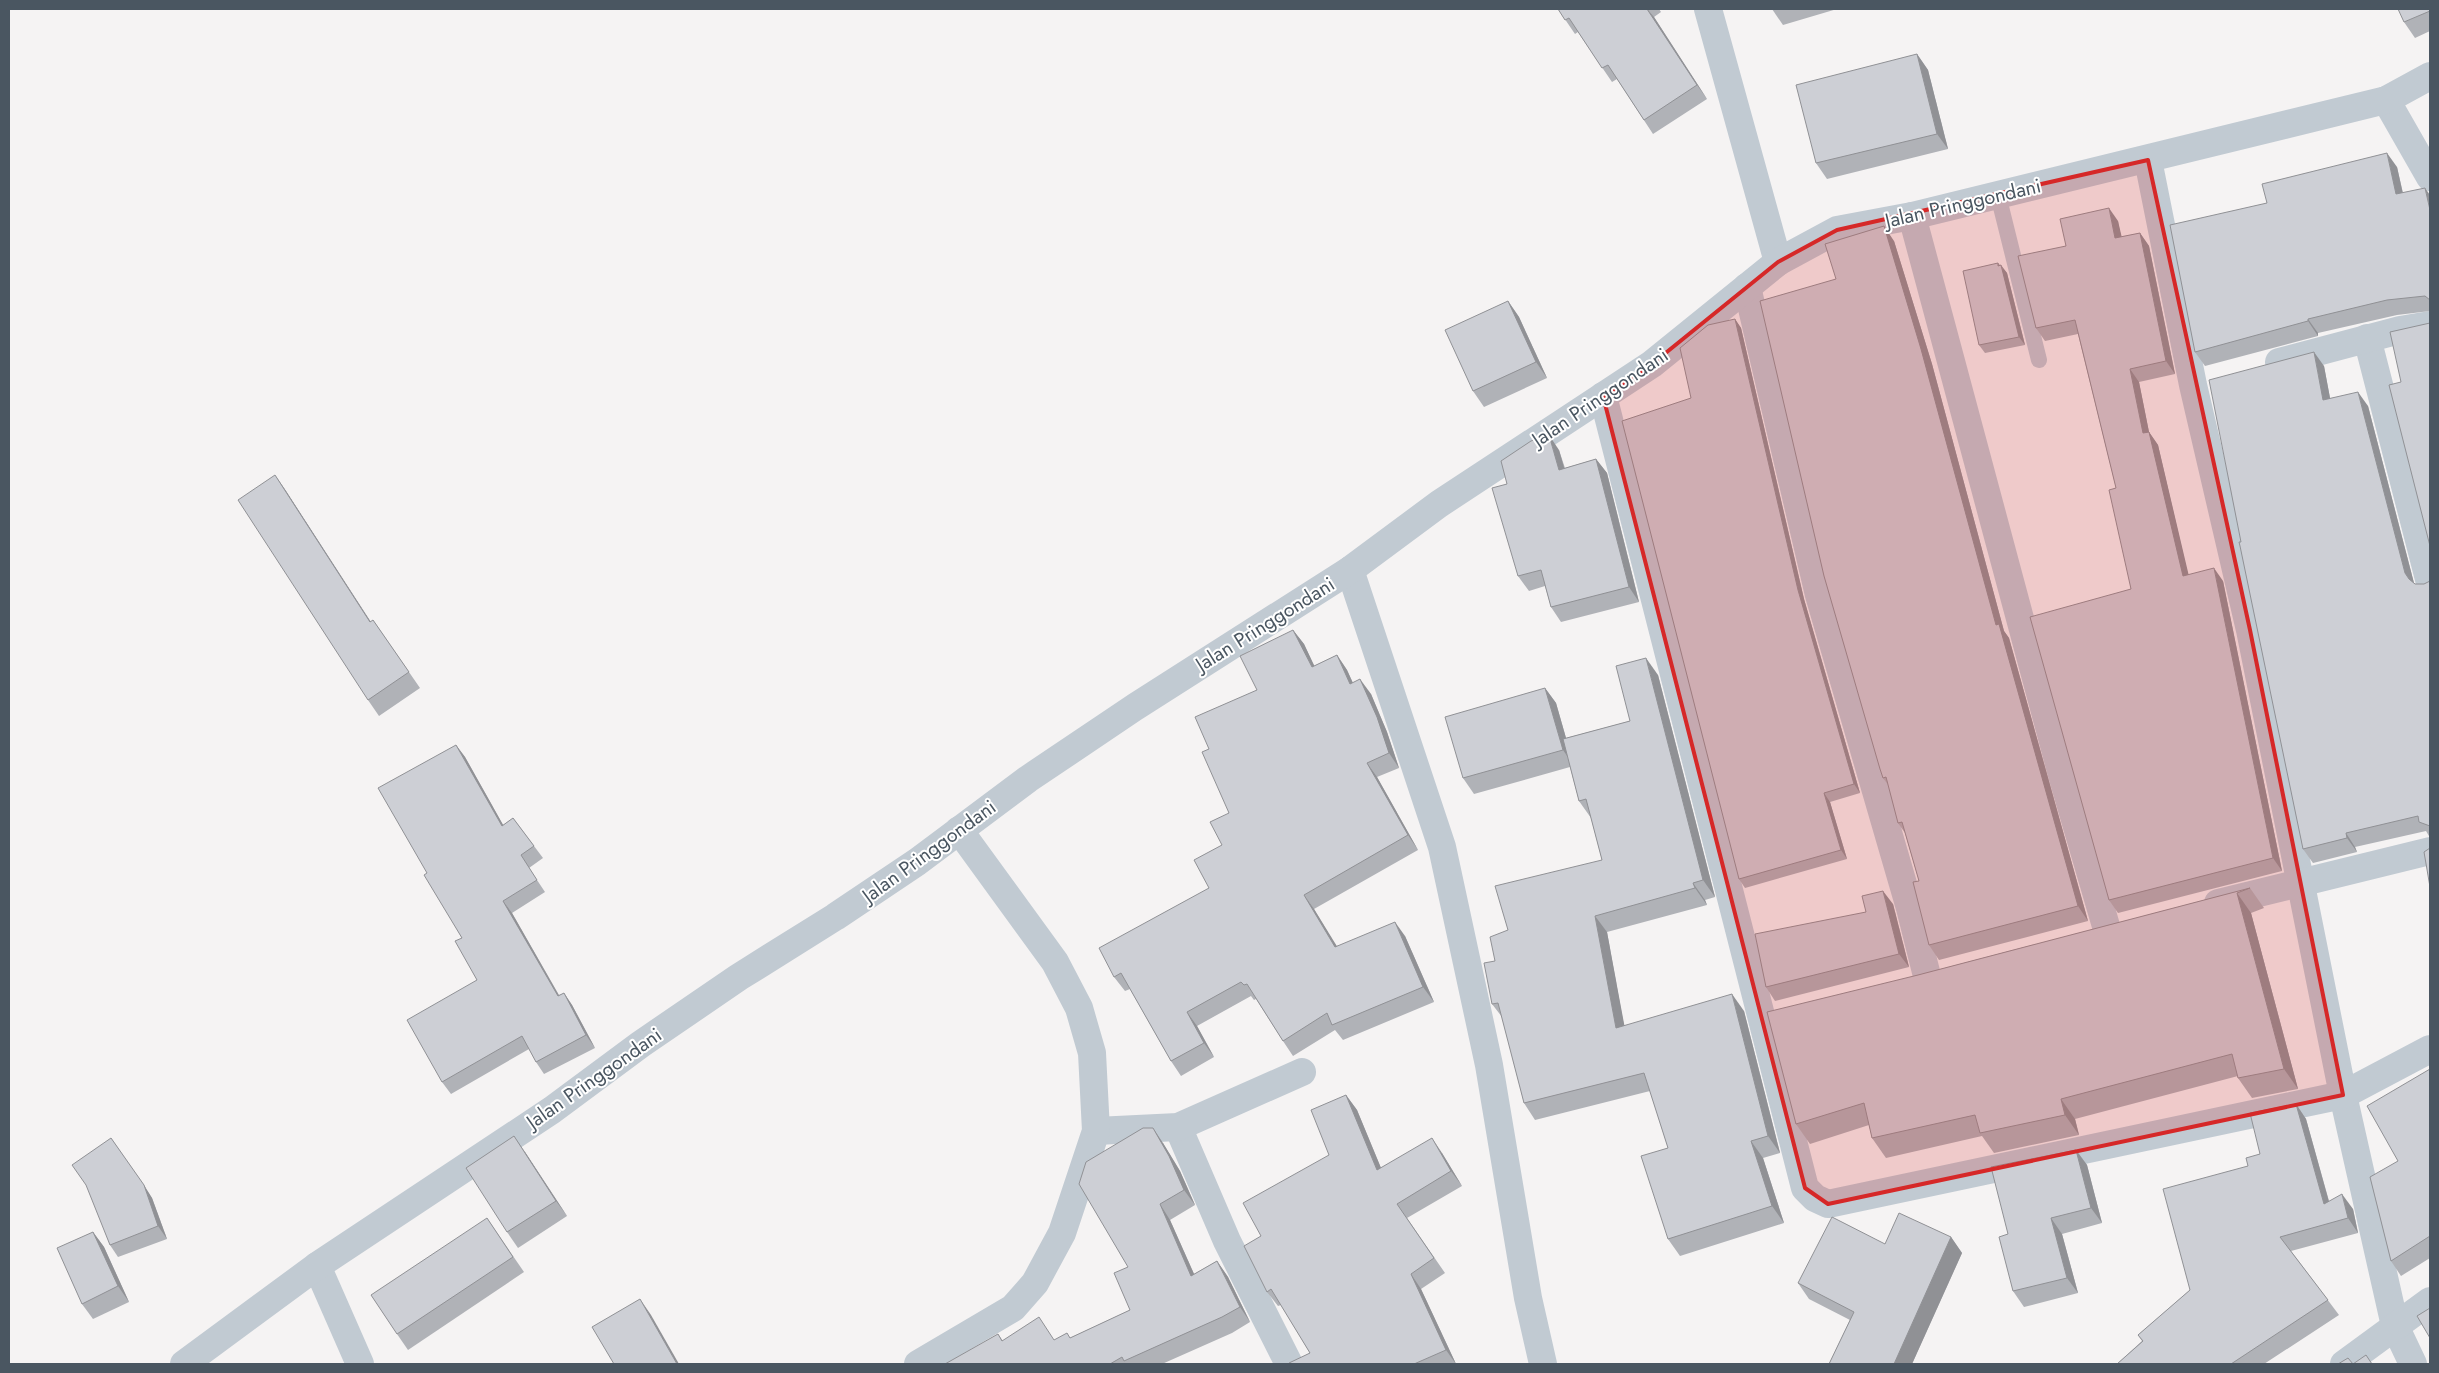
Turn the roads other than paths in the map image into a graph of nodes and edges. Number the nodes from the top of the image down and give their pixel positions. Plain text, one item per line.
1 (1708, 9) edge
2 (2430, 76) edge
3 (2386, 100) junction
4 (2148, 160) junction
5 (2430, 177) edge
6 (1998, 195) junction
7 (1912, 216) junction
8 (1778, 262) junction
9 (1747, 287) junction
10 (2430, 325) edge
11 (2367, 338) junction
12 (2039, 360) dead end
13 (2251, 370) edge
14 (1603, 396) junction
15 (1350, 570) junction
16 (2430, 582) edge
17 (959, 830) junction
18 (2430, 851) edge
19 (2300, 882) junction
20 (2194, 910) edge
21 (2136, 925) edge
22 (2108, 933) junction
23 (2079, 940) edge
24 (1957, 973) edge
25 (1928, 980) junction
26 (1899, 987) edge
27 (2430, 1049) edge
28 (1302, 1072) dead end
29 (2343, 1095) junction
30 (1178, 1127) junction
31 (1096, 1131) junction
32 (317, 1266) junction
33 (2430, 1301) edge
34 (2395, 1326) junction
35 (184, 1364) edge
36 (360, 1364) edge
37 (918, 1364) edge
38 (1289, 1364) edge
39 (1543, 1364) edge
40 (2344, 1364) edge
41 (2413, 1364) edge

1 - 8 street
2 - 3 street, Jalan Pringgondani
3 - 4 street, Jalan Pringgondani
3 - 5 street
4 - 6 street, Jalan Pringgondani
4 - 19 street
6 - 7 street, Jalan Pringgondani
6 - 12 lane
7 - 8 street, Jalan Pringgondani
7 - 22 street
8 - 9 street, Jalan Pringgondani
9 - 14 street, Jalan Pringgondani
9 - 25 street
10 - 11 street
11 - 13 street
11 - 16 street
14 - 15 street, Jalan Pringgondani
14 - 29 street
15 - 17 street, Jalan Pringgondani
15 - 39 street
17 - 31 street
17 - 32 street, Jalan Pringgondani
18 - 19 street
19 - 20 street
19 - 29 street
21 - 22 street
22 - 23 street
24 - 25 street
25 - 26 street
27 - 29 street
28 - 30 street
29 - 34 street
30 - 31 street
30 - 38 street
31 - 37 street
32 - 35 street, Jalan Pringgondani
32 - 36 street
33 - 34 street
34 - 40 street
34 - 41 street

